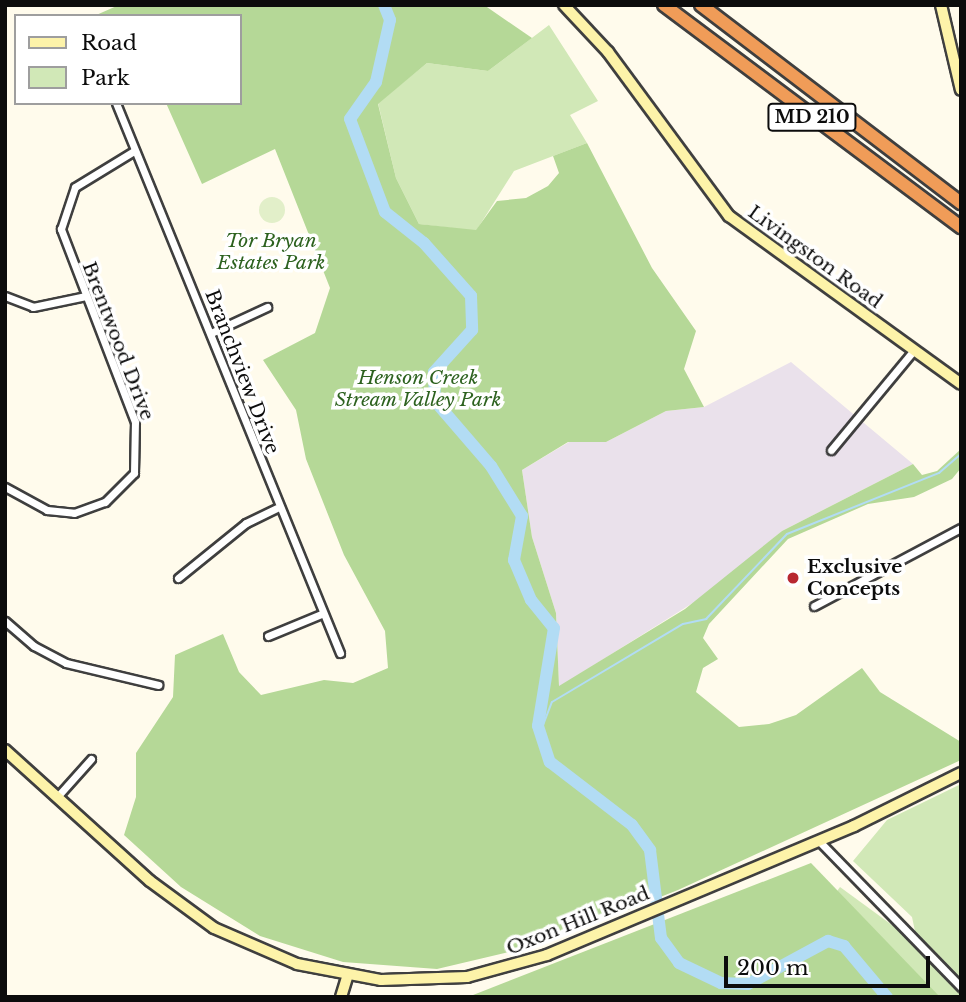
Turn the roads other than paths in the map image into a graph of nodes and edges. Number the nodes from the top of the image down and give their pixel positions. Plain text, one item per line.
1 (564, 5) edge
2 (664, 5) edge
3 (701, 5) edge
4 (941, 5) edge
5 (961, 90) edge
6 (117, 105) edge
7 (134, 151) junction
8 (961, 203) edge
9 (961, 227) edge
10 (5, 296) edge
11 (86, 296) junction
12 (267, 307) dead end
13 (211, 333) junction
14 (914, 350) junction
15 (961, 384) edge
16 (831, 450) dead end
17 (5, 487) edge
18 (277, 508) junction
19 (961, 528) edge
20 (177, 578) dead end
21 (814, 606) dead end
22 (321, 614) junction
23 (5, 621) edge
24 (268, 636) dead end
25 (340, 653) dead end
26 (158, 685) dead end
27 (5, 750) edge
28 (91, 759) dead end
29 (961, 773) edge
30 (57, 797) junction
31 (819, 841) junction
32 (347, 977) junction
33 (961, 987) edge
34 (341, 997) edge

1 - 14 main road, Livingston Road
2 - 9 highway, MD 210
3 - 8 highway, MD 210
4 - 5 main road
6 - 7 street, Branchview Drive
7 - 11 street, Brentwood Drive
7 - 13 street, Branchview Drive
10 - 11 street
11 - 17 street, Brentwood Drive
12 - 13 street
13 - 18 street, Branchview Drive
14 - 15 main road, Livingston Road
14 - 16 street
18 - 20 street
18 - 22 street, Branchview Drive
19 - 21 street
22 - 24 street
22 - 25 street, Branchview Drive
23 - 26 street
27 - 30 main road, Oxon Hill Road
28 - 30 street
29 - 31 main road, Oxon Hill Road
30 - 32 main road, Oxon Hill Road
31 - 32 main road, Oxon Hill Road
31 - 33 street
32 - 34 main road

